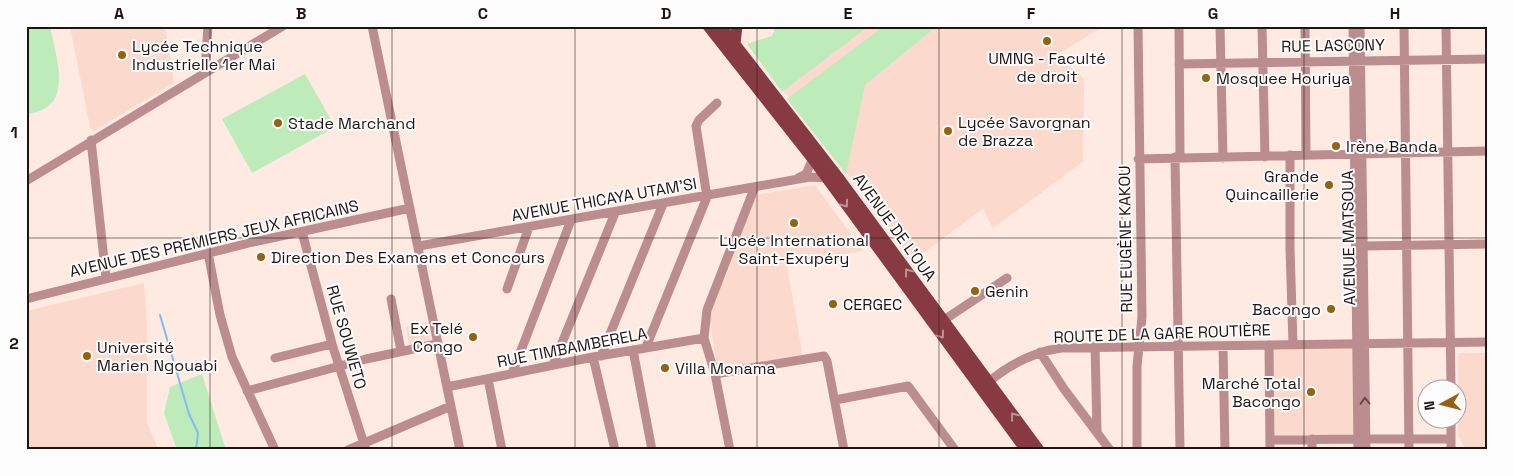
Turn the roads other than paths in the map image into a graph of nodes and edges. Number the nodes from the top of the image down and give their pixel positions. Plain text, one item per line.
1 (208, 26) edge
2 (283, 26) edge
3 (372, 26) edge
4 (708, 26) edge
5 (1138, 26) edge
6 (1178, 26) edge
7 (1220, 26) edge
8 (1262, 26) edge
9 (1304, 26) edge
10 (1353, 26) edge
11 (1360, 26) edge
12 (1404, 26) edge
13 (1446, 26) edge
14 (727, 30) edge
15 (1404, 58) junction
16 (1488, 58) edge
17 (1446, 59) junction
18 (1357, 60) junction
19 (1305, 61) junction
20 (1220, 62) junction
21 (1263, 62) junction
22 (1179, 64) junction
23 (205, 72) junction
24 (717, 103) dead end
25 (91, 140) junction
26 (1488, 152) edge
27 (1359, 153) junction
28 (1405, 153) junction
29 (1449, 153) junction
30 (815, 155) junction
31 (1290, 155) junction
32 (1306, 155) junction
33 (1177, 157) junction
34 (1266, 157) junction
35 (1223, 158) junction
36 (1138, 159) junction
37 (831, 177) junction
38 (26, 181) edge
39 (793, 181) junction
40 (754, 189) junction
41 (707, 197) junction
42 (663, 204) junction
43 (410, 208) junction
44 (615, 213) junction
45 (571, 220) junction
46 (529, 228) junction
47 (302, 232) junction
48 (1488, 244) edge
49 (1450, 245) junction
50 (419, 246) junction
51 (1364, 246) junction
52 (1407, 246) junction
53 (208, 253) junction
54 (106, 278) junction
55 (1007, 278) dead end
56 (507, 288) dead end
57 (26, 299) edge
58 (391, 299) dead end
59 (944, 320) junction
60 (704, 338) junction
61 (1360, 342) junction
62 (1451, 342) junction
63 (1488, 342) edge
64 (1408, 343) junction
65 (332, 344) junction
66 (437, 344) junction
67 (1293, 344) junction
68 (1268, 345) junction
69 (1095, 346) junction
70 (1223, 346) junction
71 (646, 347) junction
72 (1138, 347) junction
73 (1178, 347) junction
74 (633, 350) junction
75 (401, 352) junction
76 (1040, 352) junction
77 (597, 356) junction
78 (275, 358) dead end
79 (553, 365) junction
80 (339, 367) junction
81 (512, 374) junction
82 (715, 374) junction
83 (1451, 378) edge
84 (488, 379) junction
85 (985, 385) junction
86 (447, 387) junction
87 (247, 391) junction
88 (835, 400) junction
89 (451, 406) junction
90 (1451, 428) edge
91 (1097, 431) junction
92 (1362, 439) junction
93 (1451, 439) junction
94 (1270, 440) junction
95 (1312, 440) junction
96 (1409, 440) junction
97 (365, 447) edge
98 (275, 450) edge
99 (348, 450) edge
100 (460, 450) edge
101 (502, 450) edge
102 (614, 450) edge
103 (652, 450) edge
104 (730, 450) edge
105 (844, 450) edge
106 (955, 450) edge
107 (1026, 450) edge
108 (1039, 450) edge
109 (1110, 450) edge
110 (1137, 450) edge
111 (1180, 450) edge
112 (1225, 450) edge
113 (1270, 450) edge
114 (1312, 450) edge
115 (1358, 450) edge
116 (1366, 450) edge
117 (1409, 450) edge
118 (1452, 450) edge

1 - 23 street
2 - 23 street
3 - 43 street
4 - 14 main road, AVENUE DE L'OUA
5 - 36 street, RUE EUGÈNE KAKOU
6 - 22 street
7 - 20 street
8 - 21 street
9 - 19 street
10 - 18 street, AVENUE MATSOUA
11 - 18 street, AVENUE MATSOUA
12 - 15 street
13 - 17 street
14 - 30 main road, AVENUE DE L'OUA
14 - 30 main road, AVENUE DE L'OUA
15 - 17 street, RUE LASCONY
15 - 18 street, RUE LASCONY
15 - 28 street
16 - 17 street, RUE LASCONY
17 - 29 street
18 - 19 street, RUE LASCONY
18 - 27 street, AVENUE MATSOUA
19 - 21 street, RUE LASCONY
19 - 32 street
20 - 21 street, RUE LASCONY
20 - 22 street, RUE LASCONY
20 - 35 street
21 - 34 street
22 - 33 street
23 - 25 street
24 - 41 street
25 - 38 street
25 - 54 street
26 - 29 street
27 - 28 street
27 - 32 street
27 - 51 street, AVENUE MATSOUA
27 - 61 street, AVENUE MATSOUA
28 - 29 street
28 - 52 street
29 - 49 street
30 - 37 main road, AVENUE DE L'OUA
30 - 39 street
31 - 32 street
31 - 34 street
31 - 67 street
33 - 35 street
33 - 36 street
33 - 73 street
34 - 35 street
36 - 72 street, RUE EUGÈNE KAKOU
37 - 39 street, AVENUE THICAYA UTAM'SI
59 -> 37 main road, AVENUE DE L'OUA
37 -> 85 main road, AVENUE DE L'OUA
39 - 40 street, AVENUE THICAYA UTAM'SI
40 - 41 street, AVENUE THICAYA UTAM'SI
40 - 60 street
41 - 42 street, AVENUE THICAYA UTAM'SI
41 - 71 street
42 - 44 street, AVENUE THICAYA UTAM'SI
42 - 77 street
43 - 47 street, AVENUE DES PREMIERS JEUX AFRICAINS
43 - 50 street
44 - 45 street, AVENUE THICAYA UTAM'SI
44 - 79 street
45 - 46 street, AVENUE THICAYA UTAM'SI
45 - 81 street
46 - 50 street, AVENUE THICAYA UTAM'SI
46 - 56 street
47 - 53 street, AVENUE DES PREMIERS JEUX AFRICAINS
47 - 65 street, RUE SOUWETO
48 - 49 street
49 - 52 street
49 - 62 street
50 - 66 street
51 - 52 street
51 - 61 street, AVENUE MATSOUA
52 - 64 street
53 - 54 street, AVENUE DES PREMIERS JEUX AFRICAINS
53 - 87 street
54 - 57 street, AVENUE DES PREMIERS JEUX AFRICAINS
55 - 59 street
58 - 75 street
59 - 85 main road, AVENUE DE L'OUA
60 - 71 street, RUE TIMBAMBERELA
60 - 82 street
61 - 64 street, ROUTE DE LA GARE ROUTIÈRE
61 - 67 street, ROUTE DE LA GARE ROUTIÈRE
61 - 92 street, AVENUE MATSOUA
62 - 63 street, ROUTE DE LA GARE ROUTIÈRE
62 - 64 street, ROUTE DE LA GARE ROUTIÈRE
62 - 83 street
64 - 96 street
65 - 78 street
65 - 80 street, RUE SOUWETO
66 - 75 street
66 - 86 street
67 - 68 street, ROUTE DE LA GARE ROUTIÈRE
68 - 70 street, ROUTE DE LA GARE ROUTIÈRE
68 - 94 street
69 - 72 street, ROUTE DE LA GARE ROUTIÈRE
69 - 76 street, ROUTE DE LA GARE ROUTIÈRE
69 - 91 street
70 - 73 street, ROUTE DE LA GARE ROUTIÈRE
70 - 112 street
71 - 74 street, RUE TIMBAMBERELA
72 - 73 street, ROUTE DE LA GARE ROUTIÈRE
72 - 110 street, RUE EUGÈNE KAKOU
73 - 111 street
74 - 77 street, RUE TIMBAMBERELA
74 - 103 street
75 - 80 street
76 - 85 street, ROUTE DE LA GARE ROUTIÈRE
76 - 91 street
77 - 79 street, RUE TIMBAMBERELA
77 - 102 street
79 - 81 street, RUE TIMBAMBERELA
80 - 87 street
80 - 97 street, RUE SOUWETO
81 - 84 street, RUE TIMBAMBERELA
82 - 88 street
82 - 104 street
84 - 86 street, RUE TIMBAMBERELA
84 - 101 street
85 - 107 main road, AVENUE DE L'OUA
108 -> 85 main road, AVENUE DE L'OUA
86 - 89 street
87 - 98 street
88 - 105 street
88 - 106 street
89 - 97 street
89 - 100 street
90 - 93 street
91 - 109 street
92 - 95 street
92 - 96 street
92 - 115 street, AVENUE MATSOUA
92 - 116 street, AVENUE MATSOUA
93 - 96 street
93 - 118 street
94 - 95 street
94 - 113 street
95 - 114 street
96 - 117 street
97 - 99 street

